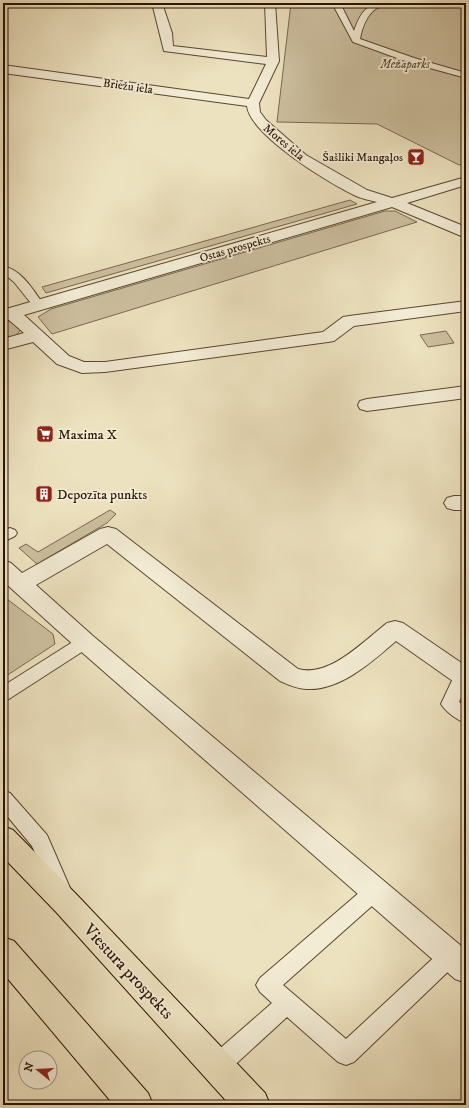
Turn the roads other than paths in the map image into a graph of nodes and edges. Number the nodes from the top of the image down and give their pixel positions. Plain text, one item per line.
1 (157, 3) edge
2 (270, 3) edge
3 (336, 3) edge
4 (385, 3) edge
5 (456, 3) edge
6 (466, 4) edge
7 (356, 40) junction
8 (273, 61) junction
9 (3, 68) edge
10 (466, 76) edge
11 (253, 103) junction
12 (466, 181) edge
13 (392, 203) junction
14 (466, 233) edge
15 (3, 269) edge
16 (38, 305) junction
17 (466, 306) edge
18 (7, 314) edge
19 (36, 335) junction
20 (3, 345) edge
21 (466, 392) edge
22 (367, 405) dead end
23 (12, 576) edge
24 (85, 642) junction
25 (464, 677) edge
26 (3, 694) edge
27 (466, 716) edge
28 (3, 798) edge
29 (3, 838) edge
30 (375, 891) junction
31 (67, 904) junction
32 (3, 951) edge
33 (458, 963) edge
34 (287, 1003) junction
35 (217, 1066) junction
36 (136, 1105) edge
37 (253, 1105) edge

1 - 8 street
2 - 8 street
3 - 7 lane
4 - 7 lane
5 - 6 lane
7 - 10 lane
8 - 11 street
9 - 11 street, Briežu iela
11 - 13 street, Mores iela
12 - 13 street, Ostas prospekts
13 - 14 street, Mores iela
13 - 16 street, Ostas prospekts
15 - 16 lane
16 - 18 street, Ostas prospekts
17 - 19 street
18 - 19 street
19 - 20 street
21 - 22 street
23 - 24 street
23 - 25 street
24 - 26 lane
24 - 30 street
25 - 27 lane
28 - 31 lane
29 - 31 main road, Viestura prospekts
30 - 33 street
30 - 34 lane
31 - 35 main road, Viestura prospekts
32 - 36 main road
33 - 34 lane
34 - 35 lane
35 - 37 main road, Viestura prospekts

